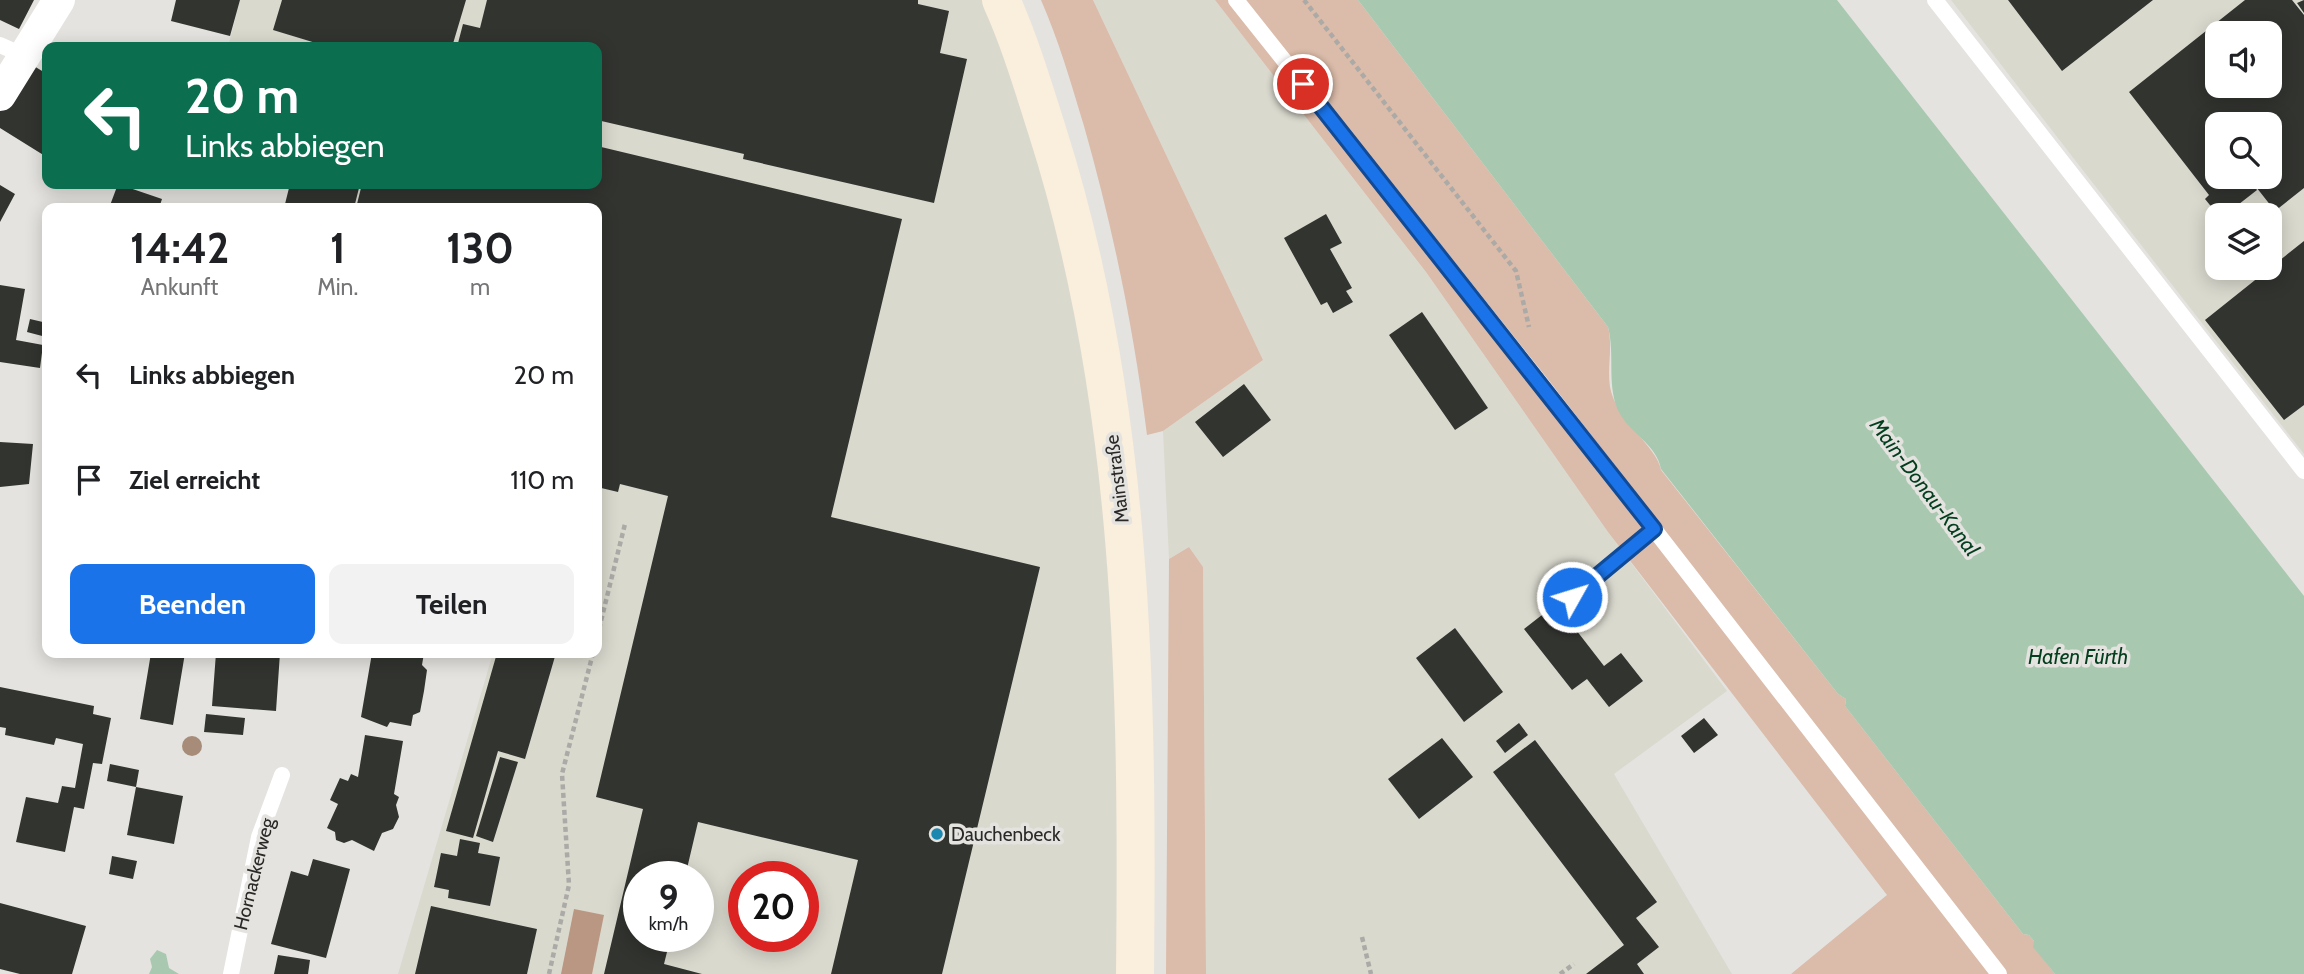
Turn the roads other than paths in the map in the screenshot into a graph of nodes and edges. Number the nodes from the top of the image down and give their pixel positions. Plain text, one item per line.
1 (60, 0) edge
2 (1001, 0) edge
3 (1236, 0) edge
4 (1935, 0) edge
5 (12, 51) edge
6 (0, 95) edge
7 (2304, 471) edge
8 (1654, 529) junction
9 (1572, 597) dead end
10 (282, 775) dead end
11 (231, 974) edge
12 (1135, 974) edge
13 (1999, 974) edge

1 - 5 street
2 - 12 main road, Mainstraße
3 - 8 lane
4 - 7 lane
5 - 6 street
8 - 9 lane
8 - 13 lane
10 - 11 lane, Hornackerweg

